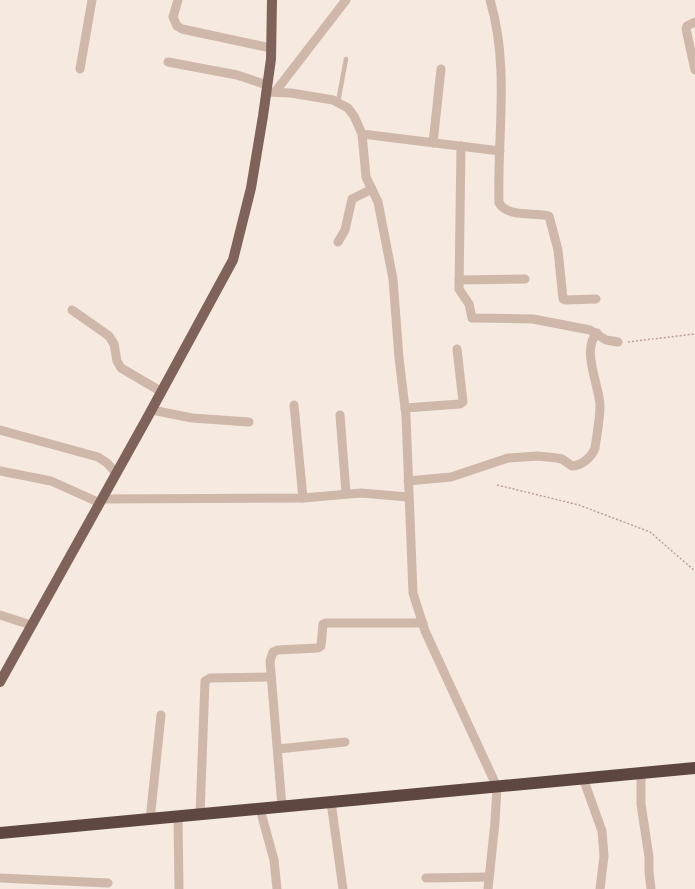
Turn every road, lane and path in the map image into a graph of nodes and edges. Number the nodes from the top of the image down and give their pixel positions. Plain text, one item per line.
1 (92, 0) edge
2 (176, 0) edge
3 (272, 0) edge
4 (346, 0) edge
5 (490, 0) edge
6 (695, 22) edge
7 (271, 48) junction
8 (346, 59) dead end
9 (168, 62) dead end
10 (80, 69) dead end
11 (441, 69) dead end
12 (695, 70) edge
13 (270, 90) junction
14 (338, 102) junction
15 (362, 134) junction
16 (433, 143) junction
17 (461, 146) junction
18 (500, 151) junction
19 (372, 189) junction
20 (338, 242) dead end
21 (525, 279) dead end
22 (459, 280) junction
23 (596, 299) dead end
24 (72, 310) dead end
25 (597, 333) junction
26 (694, 334) edge
27 (618, 342) joint
28 (457, 349) dead end
29 (162, 392) junction
30 (294, 405) dead end
31 (405, 408) junction
32 (152, 410) junction
33 (340, 415) dead end
34 (249, 422) dead end
35 (0, 430) edge
36 (0, 471) edge
37 (116, 473) junction
38 (408, 481) junction
39 (497, 484) dead end
40 (346, 493) junction
41 (408, 497) junction
42 (303, 498) junction
43 (101, 501) junction
44 (695, 571) edge
45 (0, 615) edge
46 (423, 624) junction
47 (31, 625) junction
48 (271, 677) junction
49 (0, 682) edge
50 (161, 715) dead end
51 (345, 742) dead end
52 (278, 749) junction
53 (695, 768) edge
54 (641, 773) junction
55 (583, 778) junction
56 (496, 787) junction
57 (331, 802) junction
58 (282, 807) junction
59 (260, 809) junction
60 (200, 815) junction
61 (178, 818) junction
62 (150, 820) junction
63 (0, 833) edge
64 (489, 876) junction
65 (0, 878) edge
66 (426, 878) dead end
67 (108, 883) dead end
68 (179, 889) edge
69 (277, 889) edge
70 (343, 889) edge
71 (488, 889) edge
72 (600, 889) edge
73 (651, 889) edge

1 - 10 street
2 - 7 street
3 - 7 main road
4 - 13 street
5 - 18 street
6 - 12 street
7 - 13 main road
8 - 14 lane
9 - 13 street
11 - 16 street
13 - 14 street
13 - 29 main road
14 - 15 street
15 - 16 street
15 - 19 street
16 - 17 street
17 - 18 street
17 - 22 street
18 - 23 street
19 - 20 street
19 - 31 street
21 - 22 street
22 - 25 street
24 - 29 street
25 - 27 street
25 - 38 street
26 - 27 path
28 - 31 street
29 - 32 main road
30 - 42 street
31 - 38 street
32 - 34 street
32 - 37 main road
33 - 40 street
35 - 37 street
36 - 43 street
37 - 43 main road
38 - 41 street
39 - 44 path
40 - 41 street
40 - 42 street
41 - 46 street
42 - 43 street
43 - 47 main road
45 - 47 street
46 - 48 street
46 - 56 street
47 - 49 main road
48 - 52 street
48 - 60 street
50 - 62 street
51 - 52 street
52 - 58 street
53 - 54 highway
54 - 55 highway
54 - 73 street
55 - 56 highway
55 - 72 street
56 - 57 highway
56 - 64 street
57 - 58 highway
57 - 70 street
58 - 59 highway
59 - 60 highway
59 - 69 street
60 - 61 highway
61 - 62 highway
61 - 68 street
62 - 63 highway
64 - 66 street
64 - 71 street
65 - 67 street

